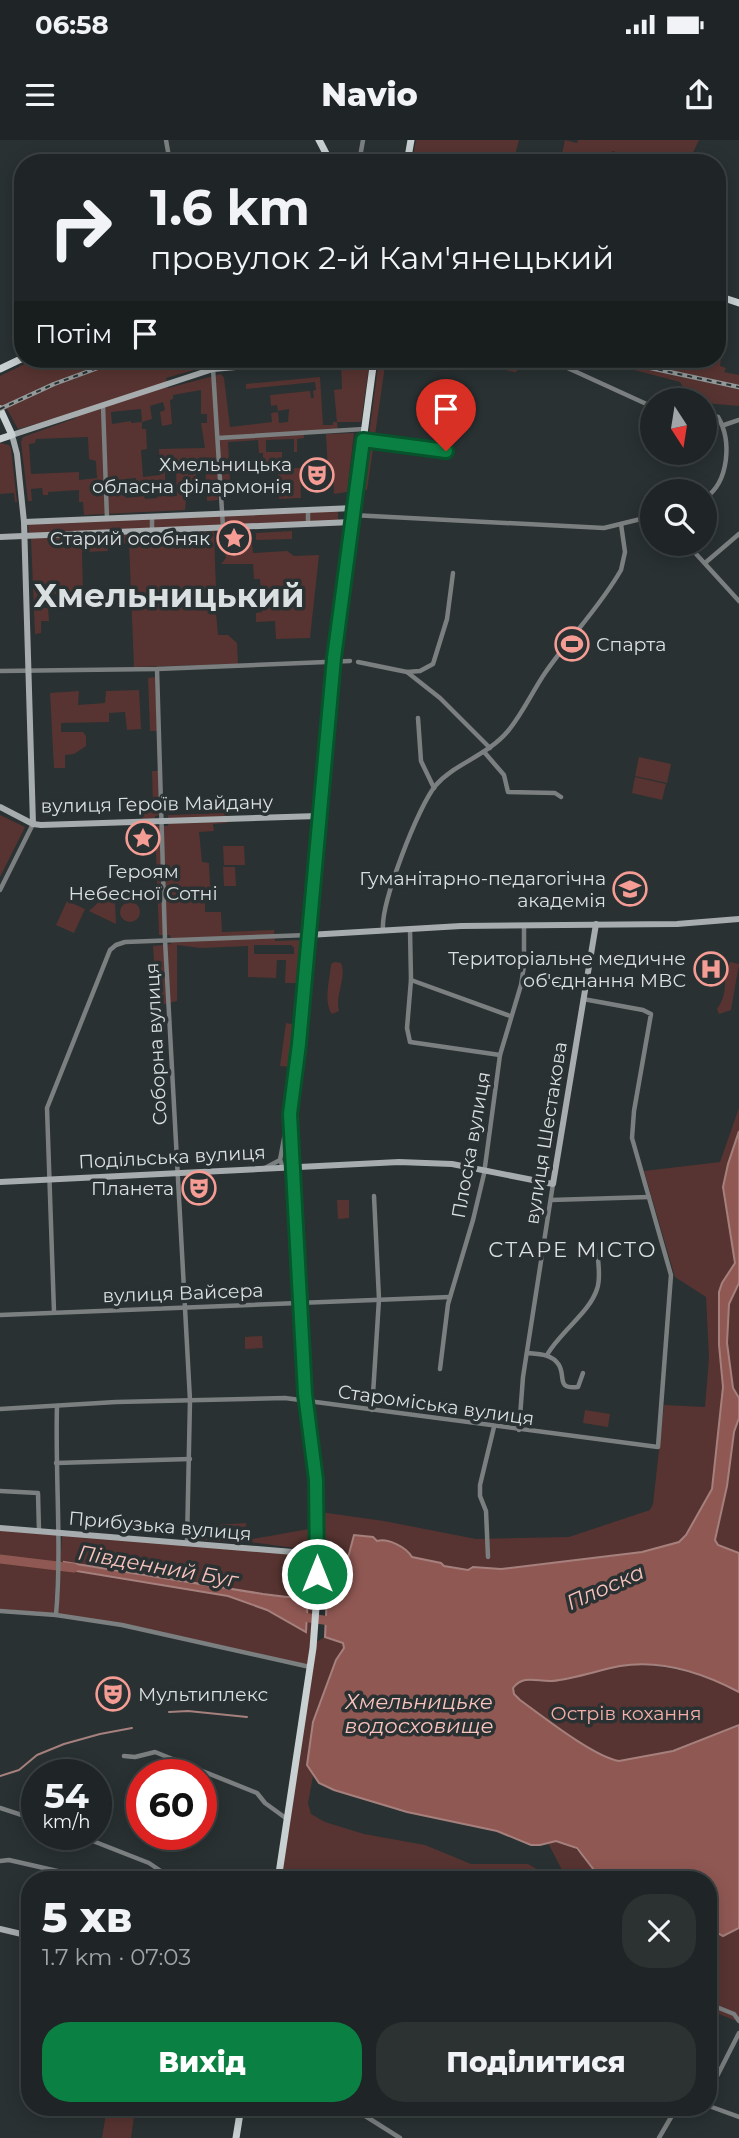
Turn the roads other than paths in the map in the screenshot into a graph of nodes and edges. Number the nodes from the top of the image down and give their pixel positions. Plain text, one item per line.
1 (225, 368) edge
2 (373, 368) edge
3 (568, 368) edge
4 (213, 369) junction
5 (640, 401) edge
6 (103, 405) junction
7 (0, 409) edge
8 (718, 417) edge
9 (739, 420) edge
10 (723, 426) junction
11 (365, 429) junction
12 (12, 435) junction
13 (218, 438) junction
14 (0, 439) edge
15 (363, 440) junction
16 (446, 451) dead end
17 (717, 487) edge
18 (308, 510) junction
19 (223, 514) junction
20 (353, 515) junction
21 (152, 517) junction
22 (107, 519) junction
23 (640, 519) edge
24 (24, 522) junction
25 (308, 524) junction
26 (621, 524) junction
27 (223, 527) junction
28 (152, 530) junction
29 (739, 534) edge
30 (25, 536) junction
31 (0, 537) edge
32 (698, 556) edge
33 (705, 564) junction
34 (453, 573) dead end
35 (739, 601) edge
36 (350, 661) dead end
37 (333, 662) junction
38 (358, 662) dead end
39 (157, 669) junction
40 (29, 670) junction
41 (0, 671) edge
42 (407, 672) junction
43 (418, 718) dead end
44 (490, 748) junction
45 (485, 753) junction
46 (434, 788) junction
47 (561, 797) dead end
48 (0, 807) edge
49 (318, 816) junction
50 (162, 821) junction
51 (33, 824) junction
52 (0, 890) edge
53 (737, 919) edge
54 (596, 924) junction
55 (524, 925) junction
56 (410, 928) junction
57 (383, 929) junction
58 (308, 934) junction
59 (165, 940) junction
60 (411, 980) junction
61 (583, 999) junction
62 (510, 1016) junction
63 (500, 1055) junction
64 (291, 1101) junction
65 (280, 1160) junction
66 (284, 1168) junction
67 (294, 1168) junction
68 (258, 1169) junction
69 (484, 1170) junction
70 (177, 1174) junction
71 (49, 1179) junction
72 (295, 1181) junction
73 (0, 1182) edge
74 (553, 1184) junction
75 (374, 1196) dead end
76 (649, 1197) junction
77 (551, 1200) junction
78 (598, 1255) dead end
79 (450, 1297) junction
80 (379, 1299) junction
81 (300, 1302) junction
82 (186, 1307) junction
83 (54, 1312) junction
84 (0, 1315) edge
85 (527, 1353) junction
86 (547, 1355) junction
87 (440, 1369) dead end
88 (583, 1373) dead end
89 (190, 1401) junction
90 (305, 1401) junction
91 (57, 1406) junction
92 (0, 1409) edge
93 (372, 1410) junction
94 (495, 1427) junction
95 (519, 1430) junction
96 (190, 1459) junction
97 (56, 1463) junction
98 (0, 1491) edge
99 (0, 1528) edge
100 (39, 1532) junction
101 (60, 1533) junction
102 (187, 1543) junction
103 (317, 1554) junction
104 (488, 1557) dead end
105 (0, 1611) edge
106 (56, 1615) junction
107 (310, 1667) junction
108 (124, 1756) dead end
109 (0, 1808) edge
110 (21, 1815) edge
111 (288, 1819) junction
112 (112, 1848) edge
113 (0, 1861) edge
114 (57, 1871) edge
115 (161, 1871) edge
116 (279, 1871) edge
117 (0, 1929) edge
118 (21, 1934) edge
119 (717, 2007) edge
120 (739, 2021) edge
121 (739, 2033) edge
122 (717, 2076) edge
123 (717, 2109) edge
124 (240, 2116) edge
125 (365, 2116) edge
126 (672, 2116) edge
127 (739, 2117) edge
128 (236, 2138) edge
129 (400, 2138) edge
130 (659, 2138) edge

1 - 4 street
2 - 11 main road
3 - 5 street
4 - 6 street
4 - 13 street
6 - 12 street
6 - 22 street
7 - 12 main road
8 - 10 street
9 - 10 street
10 - 17 street
11 - 13 street
11 - 15 main road
12 - 14 main road
12 - 24 street
13 - 19 street
15 - 16 street
15 - 20 main road
18 - 19 street
18 - 20 street
18 - 25 street
19 - 21 street
19 - 27 street
20 - 25 street
20 - 26 street
20 - 37 main road
21 - 22 street
21 - 28 street
22 - 24 street
23 - 26 street
24 - 30 street
25 - 27 street
26 - 44 street
27 - 28 street
28 - 30 street
29 - 33 street
30 - 31 street
30 - 40 street
32 - 33 street
33 - 35 street
34 - 42 street
36 - 37 street
37 - 39 street
37 - 49 main road
38 - 42 street
39 - 40 street
39 - 50 street, Соборна вулиця
40 - 41 street
40 - 51 street
42 - 44 street
43 - 46 street
44 - 45 street
45 - 46 street
45 - 47 street
46 - 57 street
48 - 51 street, вулиця Героїв Майдану
49 - 50 street, вулиця Героїв Майдану
49 - 58 main road
50 - 51 street, вулиця Героїв Майдану
50 - 59 street, Соборна вулиця
51 - 52 street
53 - 54 street
54 - 55 street
54 - 61 street, вулиця Шестакова
55 - 56 street
55 - 62 street, Плоска вулиця
56 - 57 street
56 - 60 street
57 - 58 street
58 - 59 street
58 - 64 main road
59 - 70 street, Соборна вулиця
59 - 71 street
60 - 62 street
60 - 63 street
61 - 74 street, вулиця Шестакова
61 - 76 street
62 - 63 street, Плоска вулиця
63 - 69 street, Плоска вулиця
64 - 65 street
64 - 67 main road
65 - 66 street
65 - 68 street
66 - 67 street, Подільська вулиця
66 - 68 street, Подільська вулиця
66 - 72 street
67 - 69 street, Подільська вулиця
67 - 72 main road
68 - 70 street, Подільська вулиця
69 - 74 street, Подільська вулиця
69 - 79 street, Плоска вулиця
70 - 71 street, Подільська вулиця
70 - 82 street, Соборна вулиця
71 - 73 street, Подільська вулиця
71 - 83 street
72 - 81 main road
74 - 77 street, вулиця Шестакова
75 - 80 street
76 - 77 street
76 - 95 street, Староміська вулиця
77 - 85 street, вулиця Шестакова
78 - 86 street
79 - 80 street, вулиця Вайсера
79 - 87 street, Плоска вулиця
80 - 81 street, вулиця Вайсера
80 - 93 street
81 - 82 street, вулиця Вайсера
81 - 90 main road
82 - 83 street, вулиця Вайсера
82 - 89 street, Соборна вулиця
83 - 84 street, вулиця Вайсера
85 - 86 street
85 - 95 street, вулиця Шестакова
86 - 88 street
89 - 90 street, Староміська вулиця
89 - 91 street, Староміська вулиця
89 - 96 street, Соборна вулиця
90 - 93 street, Староміська вулиця
90 - 103 main road
91 - 92 street, Староміська вулиця
91 - 97 street
93 - 94 street, Староміська вулиця
94 - 95 street, Староміська вулиця
94 - 104 street
96 - 97 street
96 - 102 street, Соборна вулиця
97 - 101 street
98 - 100 street
99 - 100 street, Прибузька вулиця
100 - 101 street, Прибузька вулиця
101 - 102 street, Прибузька вулиця
101 - 106 street
102 - 103 street, Прибузька вулиця
103 - 107 main road
105 - 106 street
106 - 107 street
107 - 111 main road
108 - 111 street
109 - 110 street
111 - 116 main road
112 - 115 street
113 - 114 street
117 - 118 street
119 - 120 street
121 - 122 street
123 - 127 street
124 - 128 main road
125 - 129 street
126 - 130 street

